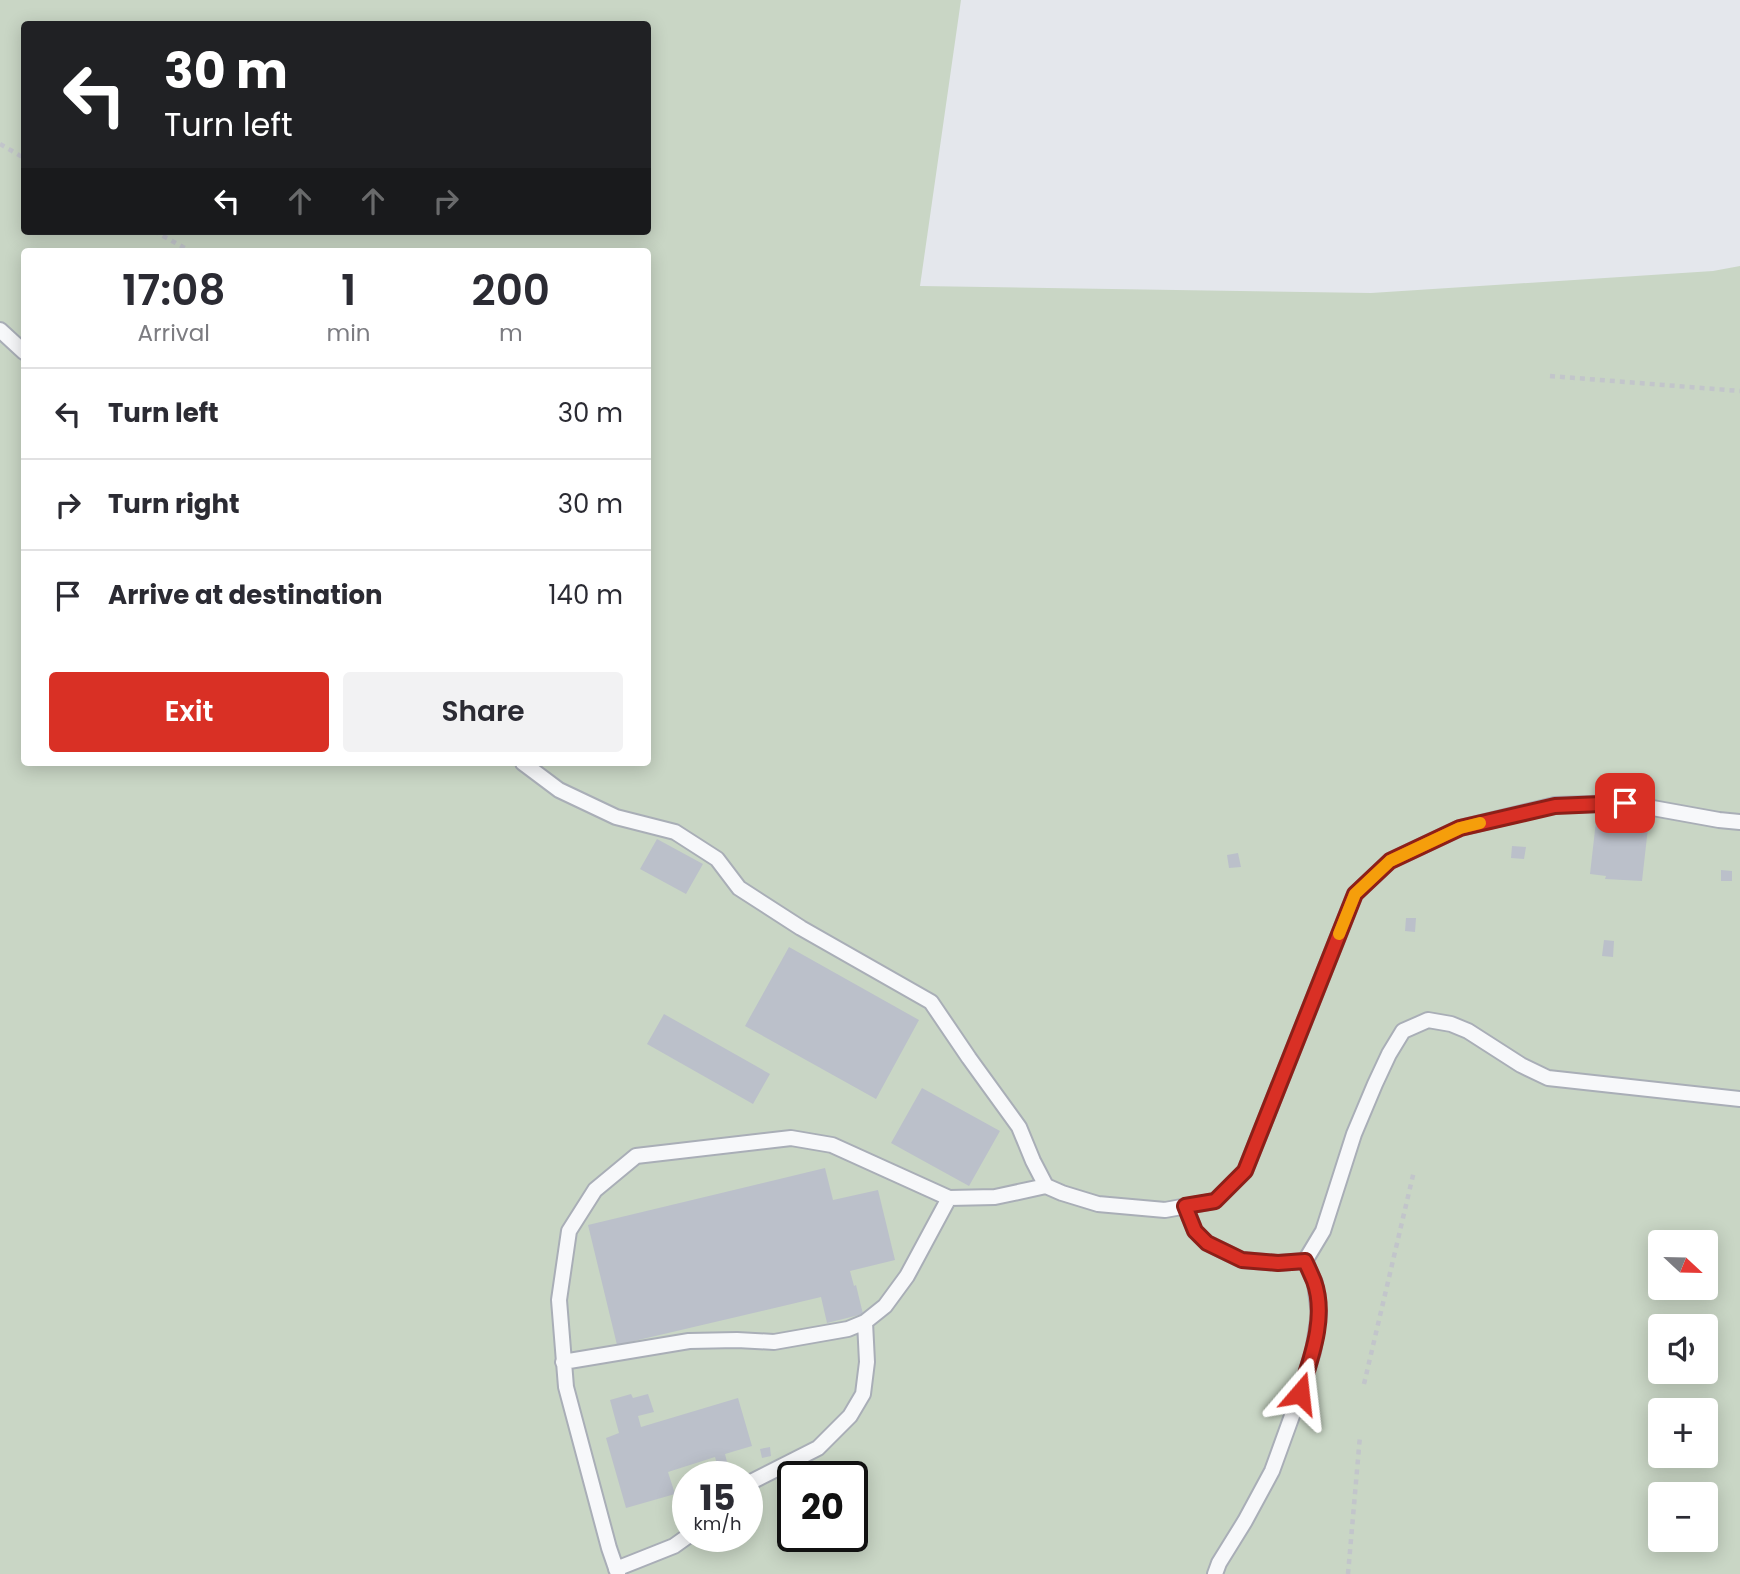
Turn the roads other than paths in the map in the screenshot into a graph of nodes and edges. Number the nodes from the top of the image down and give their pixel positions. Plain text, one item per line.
1 (0, 330) edge
2 (21, 349) edge
3 (527, 766) edge
4 (1740, 822) edge
5 (1740, 1099) edge
6 (1046, 1186) junction
7 (949, 1198) junction
8 (1185, 1206) junction
9 (1305, 1261) junction
10 (865, 1322) junction
11 (563, 1362) junction
12 (763, 1476) edge
13 (672, 1547) edge
14 (617, 1571) edge
15 (1215, 1574) edge

1 - 2 lane
3 - 6 lane
4 - 8 lane
5 - 9 lane
6 - 7 lane
6 - 8 lane
7 - 10 lane
7 - 11 lane
8 - 9 lane
9 - 15 lane
10 - 11 lane
10 - 12 lane
11 - 14 lane
13 - 14 lane

